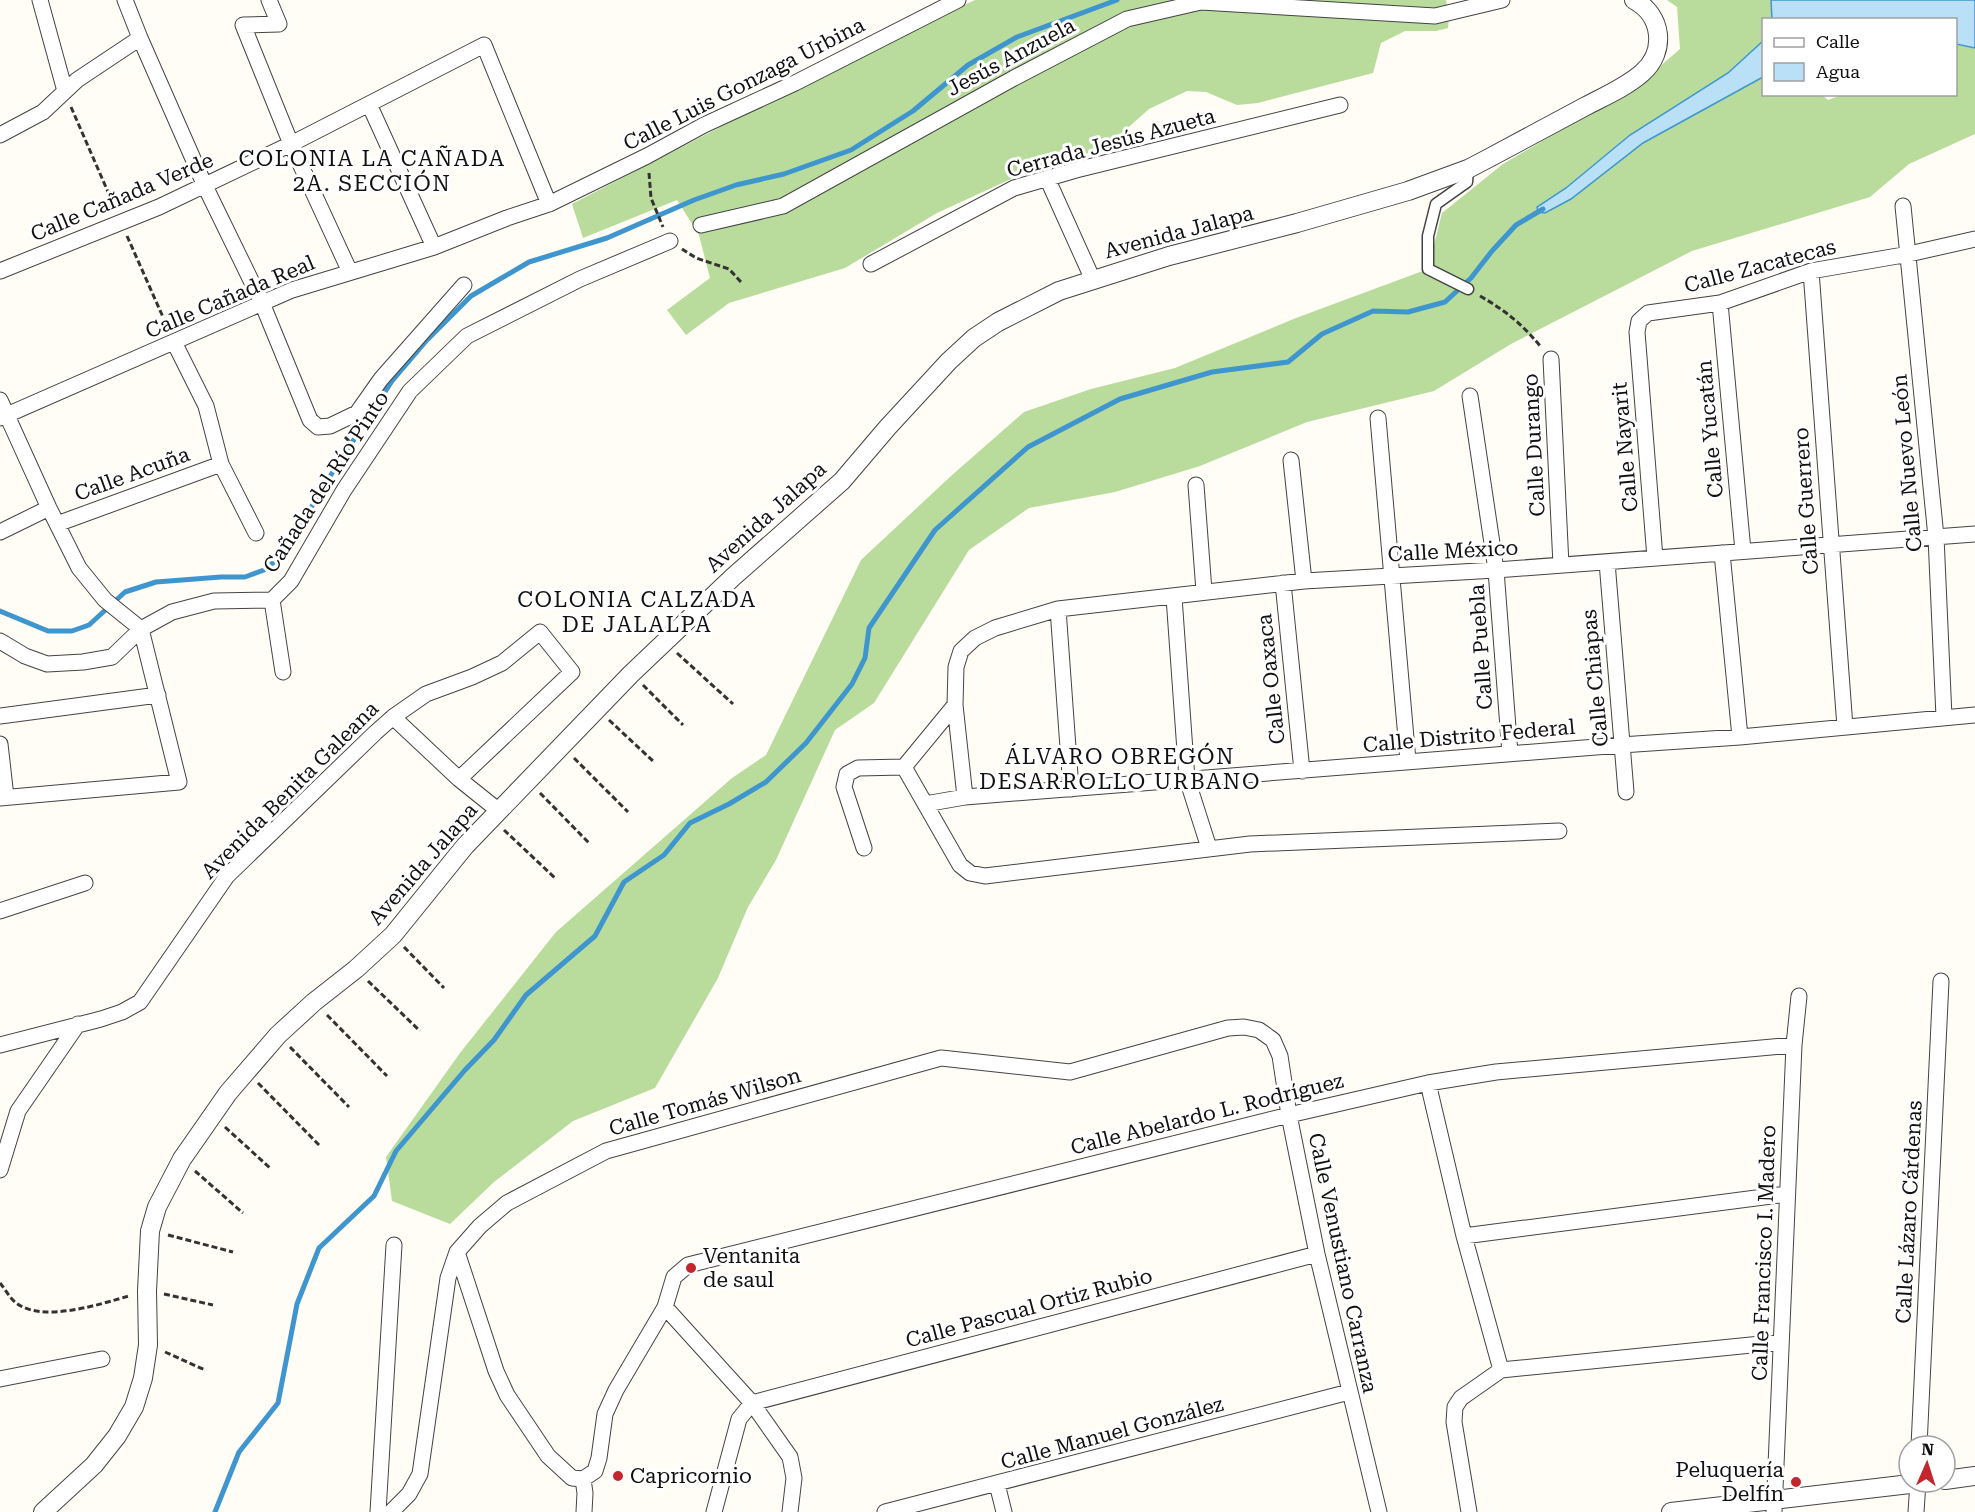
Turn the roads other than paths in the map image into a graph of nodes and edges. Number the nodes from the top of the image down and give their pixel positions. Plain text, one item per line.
1 (40, 0) edge
2 (125, 0) edge
3 (269, 0) edge
4 (958, 0) edge
5 (1502, 0) edge
6 (1634, 0) edge
7 (140, 38) junction
8 (65, 91) junction
9 (369, 104) junction
10 (1340, 105) dead end
11 (0, 135) edge
12 (291, 144) junction
13 (1468, 169) junction
14 (1047, 177) junction
15 (205, 186) junction
16 (549, 204) junction
17 (1903, 206) dead end
18 (701, 225) dead end
19 (1975, 239) edge
20 (669, 241) dead end
21 (434, 247) junction
22 (1909, 254) junction
23 (871, 264) dead end
24 (0, 271) edge
25 (1811, 271) junction
26 (350, 272) junction
27 (1093, 280) junction
28 (465, 285) dead end
29 (1468, 289) road end
30 (262, 303) junction
31 (1720, 303) junction
32 (1636, 332) joint
33 (174, 342) junction
34 (1551, 359) road end
35 (1470, 396) dead end
36 (0, 400) edge
37 (3, 417) edge
38 (1378, 418) dead end
39 (1291, 460) dead end
40 (221, 464) junction
41 (1196, 484) dead end
42 (49, 508) junction
43 (57, 524) junction
44 (0, 532) edge
45 (256, 533) dead end
46 (1975, 534) edge
47 (1935, 537) junction
48 (1830, 546) junction
49 (1743, 551) junction
50 (1722, 553) junction
51 (1655, 558) junction
52 (1606, 562) junction
53 (1561, 565) junction
54 (1496, 570) junction
55 (1392, 575) junction
56 (1304, 581) junction
57 (1283, 583) junction
58 (1204, 591) junction
59 (1174, 597) junction
60 (272, 600) junction
61 (1058, 609) junction
62 (140, 629) junction
63 (0, 641) edge
64 (283, 672) dead end
65 (158, 695) junction
66 (955, 705) junction
67 (1975, 715) edge
68 (0, 716) edge
69 (393, 717) junction
70 (1944, 717) junction
71 (1845, 727) junction
72 (1740, 737) junction
73 (0, 744) edge
74 (1621, 745) junction
75 (1510, 754) junction
76 (1408, 762) junction
77 (904, 766) junction
78 (1302, 771) junction
79 (459, 779) junction
80 (1187, 779) junction
81 (1071, 789) junction
82 (1626, 792) dead end
83 (3, 797) edge
84 (965, 797) junction
85 (925, 804) junction
86 (496, 814) junction
87 (1559, 831) dead end
88 (864, 848) dead end
89 (1209, 848) junction
90 (85, 884) dead end
91 (0, 912) edge
92 (1941, 981) dead end
93 (1799, 996) dead end
94 (78, 1024) junction
95 (1259, 1030) joint
96 (0, 1045) edge
97 (1794, 1045) junction
98 (1428, 1083) junction
99 (1289, 1115) junction
100 (0, 1170) edge
101 (1787, 1194) junction
102 (1464, 1236) junction
103 (394, 1245) dead end
104 (457, 1252) junction
105 (1317, 1254) junction
106 (665, 1306) junction
107 (1781, 1342) junction
108 (102, 1359) dead end
109 (1501, 1370) junction
110 (0, 1379) edge
111 (1349, 1392) junction
112 (752, 1403) junction
113 (1920, 1434) edge
114 (1975, 1476) edge
115 (1957, 1478) edge
116 (584, 1479) junction
117 (997, 1484) junction
118 (1897, 1486) edge
119 (1919, 1494) edge
120 (1775, 1506) edge
121 (43, 1512) edge
122 (378, 1512) edge
123 (391, 1512) edge
124 (584, 1512) edge
125 (714, 1512) edge
126 (790, 1512) edge
127 (885, 1512) edge
128 (1004, 1512) edge
129 (1379, 1512) edge
130 (1469, 1512) edge
131 (1671, 1512) edge
132 (1916, 1512) edge

1 - 8 street
2 - 7 street
3 - 12 street
4 - 16 street, Calle Luis Gonzaga Urbina
5 - 18 street, Jesús Anzuela
6 - 13 street, Avenida Jalapa
7 - 8 street
7 - 15 street
8 - 11 street
9 - 12 street, Calle Cañada Verde
9 - 16 street, Calle Cañada Verde
9 - 21 street
10 - 14 street, Cerrada Jesús Azueta
12 - 15 street, Calle Cañada Verde
12 - 26 street
13 - 27 street, Avenida Jalapa
13 - 29 street
14 - 23 street, Cerrada Jesús Azueta
14 - 27 street
15 - 24 street, Calle Cañada Verde
15 - 30 street
16 - 21 street, Calle Cañada Real
17 - 22 street, Calle Nuevo León
19 - 22 street, Calle Zacatecas
20 - 60 street, Cañada del Río Pinto
21 - 26 street, Calle Cañada Real
22 - 25 street, Calle Zacatecas
22 - 47 street, Calle Nuevo León
25 - 31 street, Calle Zacatecas
25 - 48 street, Calle Guerrero
26 - 30 street, Calle Cañada Real
27 - 86 street, Avenida Jalapa
28 - 30 street
30 - 33 street, Calle Cañada Real
31 - 32 street, Calle Zacatecas
31 - 49 street, Calle Yucatán
32 - 51 street, Calle Nayarit
33 - 37 street, Calle Cañada Real
33 - 40 street
34 - 53 street, Calle Durango
35 - 54 street, Calle Puebla
36 - 37 street
37 - 42 street
38 - 55 street
39 - 56 street
40 - 43 street, Calle Acuña
40 - 45 street
41 - 58 street
42 - 43 street
42 - 44 street, Calle Acuña
43 - 62 street
46 - 47 street, Calle México
47 - 48 street, Calle México
47 - 70 street, Calle Nuevo León
48 - 49 street, Calle México
48 - 71 street, Calle Guerrero
49 - 50 street, Calle México
50 - 51 street, Calle México
50 - 72 street
51 - 52 street, Calle México
52 - 53 street, Calle México
52 - 74 street, Calle Chiapas
53 - 54 street, Calle México
54 - 55 street, Calle México
54 - 75 street, Calle Puebla
55 - 56 street, Calle México
55 - 76 street
56 - 57 street, Calle México
57 - 58 street, Calle México
57 - 78 street, Calle Oaxaca
58 - 59 street, Calle México
59 - 61 street, Calle México
59 - 80 street
60 - 62 street, Cañada del Río Pinto
60 - 64 street
61 - 66 street, Calle México
61 - 81 street
62 - 63 street, Cañada del Río Pinto
62 - 65 street
65 - 68 street
65 - 83 street
66 - 77 street
66 - 84 street
67 - 70 street, Calle Distrito Federal
69 - 79 street
69 - 79 street, Avenida Benita Galeana
69 - 94 street, Avenida Benita Galeana
70 - 71 street, Calle Distrito Federal
71 - 72 street, Calle Distrito Federal
72 - 74 street, Calle Distrito Federal
73 - 83 street
74 - 75 street, Calle Distrito Federal
74 - 82 street, Calle Chiapas
75 - 76 street, Calle Distrito Federal
76 - 78 street, Calle Distrito Federal
77 - 85 street
77 - 88 street
78 - 80 street, Calle Distrito Federal
79 - 86 street
80 - 81 street, Calle Distrito Federal
80 - 89 street
81 - 84 street, Calle Distrito Federal
84 - 85 street, Calle Distrito Federal
85 - 89 street
86 - 121 street, Avenida Jalapa
87 - 89 street
90 - 91 street
92 - 113 street, Calle Lázaro Cárdenas
93 - 97 street, Calle Francisco I. Madero
94 - 96 street, Avenida Benita Galeana
94 - 100 street
95 - 99 street, Calle Venustiano Carranza
95 - 104 street, Calle Tomás Wilson
97 - 98 street, Calle Abelardo L. Rodríguez
97 - 101 street, Calle Francisco I. Madero
98 - 99 street, Calle Abelardo L. Rodríguez
98 - 102 street
99 - 105 street, Calle Venustiano Carranza
99 - 106 street, Calle Abelardo L. Rodríguez
101 - 102 street
101 - 107 street, Calle Francisco I. Madero
102 - 109 street
103 - 122 street
104 - 116 street
104 - 123 street, Calle Tomás Wilson
105 - 111 street, Calle Venustiano Carranza
105 - 112 street, Calle Pascual Ortiz Rubio
106 - 112 street
106 - 116 street, Calle Abelardo L. Rodríguez
107 - 109 street
107 - 120 street, Calle Francisco I. Madero
108 - 110 street
109 - 130 street
111 - 117 street, Calle Manuel González
111 - 129 street, Calle Venustiano Carranza
112 - 125 street
112 - 126 street
114 - 115 street
116 - 124 street
117 - 127 street, Calle Manuel González
117 - 128 street
118 - 120 street
119 - 132 street
120 - 131 street

